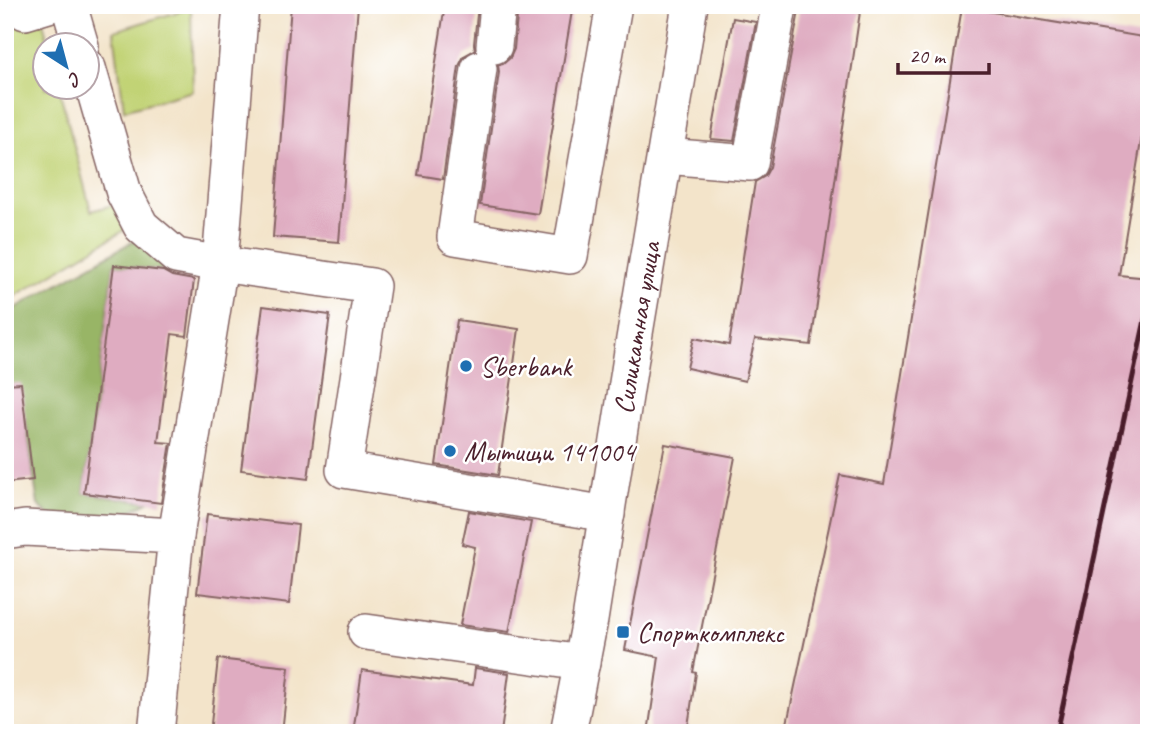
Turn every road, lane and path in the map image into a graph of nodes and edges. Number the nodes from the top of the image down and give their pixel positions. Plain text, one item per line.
1 (22, 5) edge
2 (48, 5) edge
3 (69, 5) edge
4 (241, 5) edge
5 (498, 5) edge
6 (614, 5) edge
7 (690, 5) edge
8 (776, 5) edge
9 (77, 32) edge
10 (98, 102) edge
11 (665, 156) junction
12 (220, 264) junction
13 (607, 514) junction
14 (5, 531) edge
15 (176, 536) junction
16 (366, 632) dead end
17 (582, 663) junction
18 (156, 733) edge
19 (568, 733) edge

1 - 2 street
3 - 9 street
4 - 12 street
5 - 6 street
7 - 11 street, Силикатная улица
8 - 11 street
10 - 12 street
11 - 13 street, Силикатная улица
12 - 13 street
12 - 15 street
13 - 17 street, Силикатная улица
14 - 15 street
15 - 18 street
16 - 17 street
17 - 19 street, Силикатная улица

